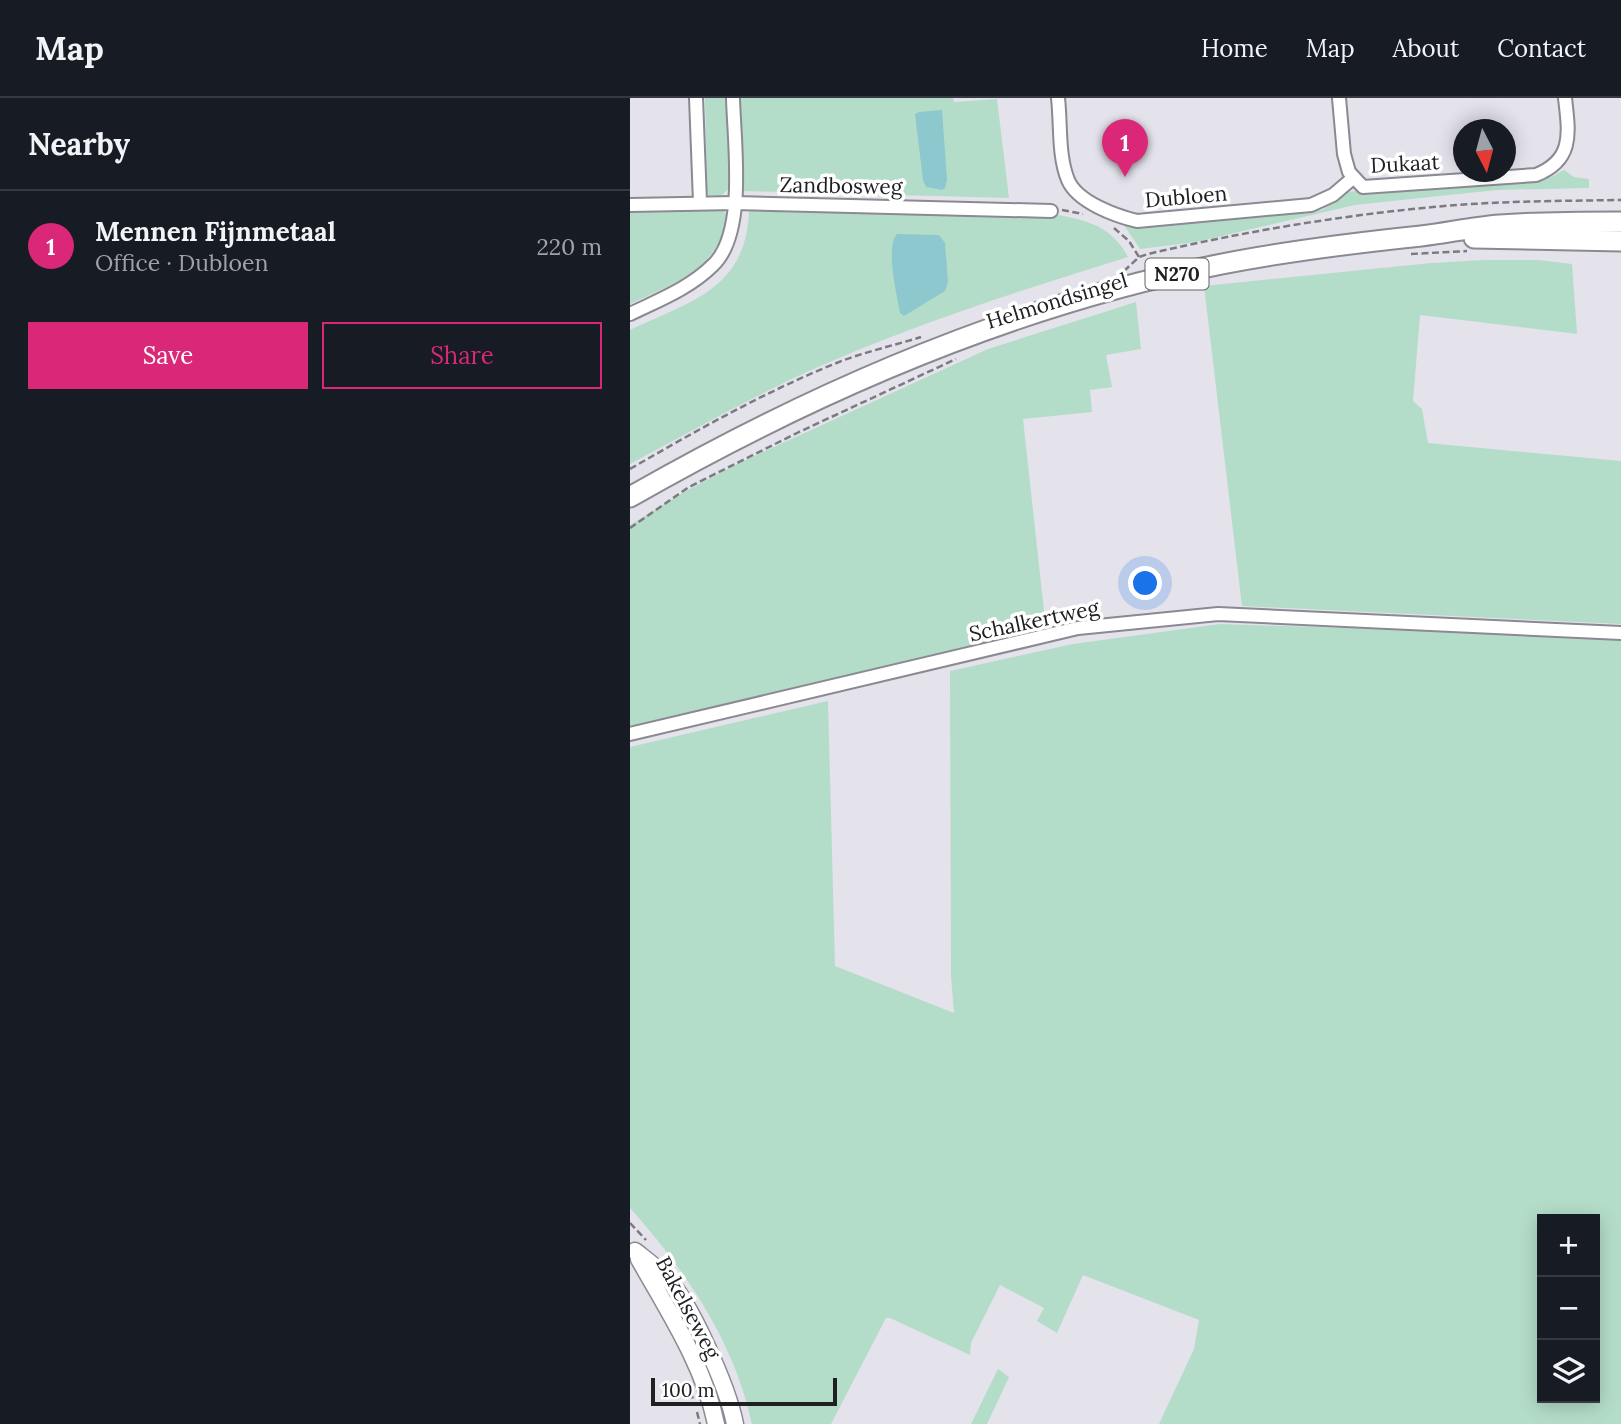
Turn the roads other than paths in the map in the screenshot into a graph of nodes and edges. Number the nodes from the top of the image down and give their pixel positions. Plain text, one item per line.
1 (696, 98) edge
2 (733, 98) edge
3 (1058, 98) edge
4 (1339, 98) edge
5 (1566, 98) edge
6 (1353, 178) junction
7 (700, 202) junction
8 (735, 203) junction
9 (630, 205) edge
10 (1051, 211) road end
11 (1621, 222) edge
12 (1424, 236) junction
13 (1621, 241) edge
14 (630, 314) edge
15 (630, 497) edge
16 (1621, 633) edge
17 (630, 734) edge
18 (632, 1249) edge
19 (716, 1424) edge
20 (735, 1424) edge

1 - 7 street
2 - 8 street
3 - 6 street, Dubloen
4 - 6 street, Dukaat
5 - 6 street, Dukaat
7 - 8 street, Zandbosweg
7 - 9 street, Zandbosweg
8 - 10 street, Zandbosweg
8 - 14 street
11 - 12 main road, Helmondsingel / N270
12 - 13 main road, Helmondsingel / N270
12 - 15 main road, Helmondsingel / N270
16 - 17 street, Schalkertweg
18 - 19 main road, Bakelseweg
18 - 20 main road, Bakelseweg

